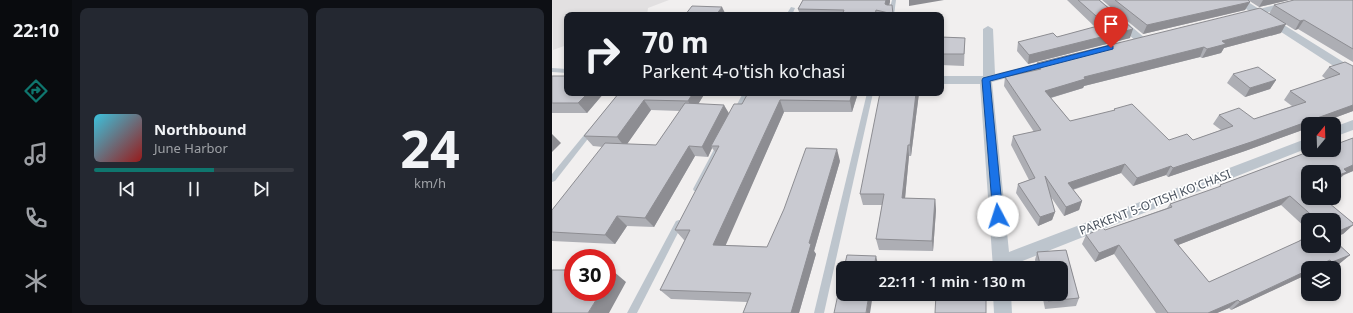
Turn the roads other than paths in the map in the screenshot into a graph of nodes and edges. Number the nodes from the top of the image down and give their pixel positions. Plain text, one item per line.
1 (894, 0) edge
2 (1094, 0) edge
3 (1238, 0) edge
4 (1307, 0) edge
5 (793, 8) dead end
6 (791, 12) edge
7 (891, 12) edge
8 (1258, 12) junction
9 (1234, 18) edge
10 (988, 29) dead end
11 (1126, 44) edge
12 (1065, 60) edge
13 (552, 70) edge
14 (564, 71) edge
15 (1353, 73) edge
16 (944, 80) edge
17 (988, 80) junction
18 (744, 96) edge
19 (869, 96) edge
20 (732, 121) edge
21 (597, 123) edge
22 (1353, 125) edge
23 (1341, 129) edge
24 (724, 136) edge
25 (1301, 145) edge
26 (552, 179) edge
27 (691, 200) edge
28 (684, 214) edge
29 (1002, 261) edge
30 (1012, 261) edge
31 (1002, 301) edge
32 (632, 313) edge
33 (819, 313) edge
34 (1003, 313) edge

1 - 7 lane
2 - 11 street
3 - 8 street
4 - 8 street
5 - 6 lane
8 - 9 street
8 - 15 street
10 - 17 street
12 - 17 street
13 - 14 lane
16 - 17 street
17 - 29 street
18 - 20 lane
19 - 33 lane
21 - 26 lane
22 - 23 street
24 - 27 lane
25 - 30 street, PARKENT 5-O'TISH KO'CHASI
28 - 32 lane
31 - 34 street

